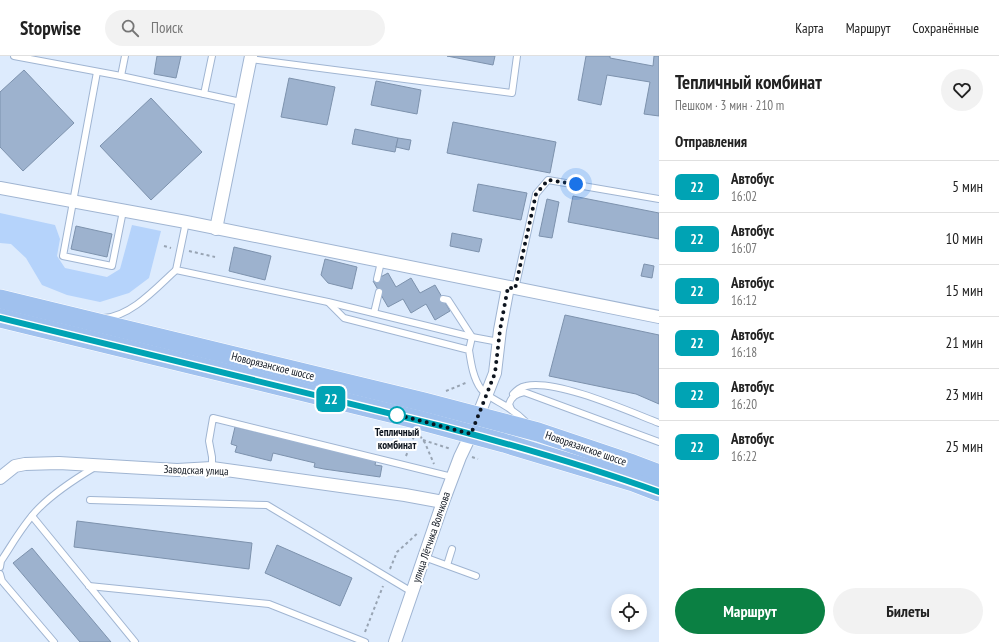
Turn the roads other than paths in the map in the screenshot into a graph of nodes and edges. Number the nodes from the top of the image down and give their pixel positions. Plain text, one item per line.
1 (14, 56) edge
2 (125, 56) edge
3 (212, 56) edge
4 (517, 56) edge
5 (250, 58) edge
6 (98, 72) junction
7 (121, 76) junction
8 (204, 94) junction
9 (242, 102) junction
10 (0, 188) edge
11 (659, 199) edge
12 (74, 201) junction
13 (124, 211) junction
14 (186, 222) junction
15 (216, 229) junction
16 (381, 262) junction
17 (176, 270) junction
18 (377, 279) dead end
19 (511, 288) junction
20 (379, 292) dead end
21 (0, 299) edge
22 (443, 299) dead end
23 (328, 302) junction
24 (374, 313) junction
25 (659, 317) edge
26 (0, 318) edge
27 (78, 319) junction
28 (472, 337) junction
29 (499, 342) junction
30 (469, 350) junction
31 (487, 394) junction
32 (510, 399) junction
33 (511, 410) junction
34 (478, 416) junction
35 (659, 423) edge
36 (538, 432) junction
37 (471, 434) junction
38 (659, 442) edge
39 (98, 465) junction
40 (212, 468) junction
41 (659, 474) edge
42 (452, 477) junction
43 (0, 478) edge
44 (659, 492) edge
45 (90, 500) dead end
46 (443, 502) junction
47 (32, 516) junction
48 (452, 549) dead end
49 (424, 557) junction
50 (447, 565) junction
51 (0, 567) edge
52 (0, 574) edge
53 (476, 576) dead end
54 (89, 586) junction
55 (412, 592) junction
56 (350, 635) junction
57 (363, 641) edge
58 (54, 642) edge
59 (135, 642) edge
60 (347, 642) edge
61 (395, 642) edge

1 - 6 lane
2 - 7 lane
3 - 8 lane
4 - 5 lane
5 - 9 street
6 - 7 lane
6 - 12 lane
7 - 8 lane
8 - 9 lane
9 - 15 street
10 - 12 street
11 - 19 lane
12 - 13 street
12 - 13 lane
13 - 14 street
14 - 15 street
14 - 17 lane
15 - 16 street
16 - 18 lane
16 - 19 street
17 - 23 lane
17 - 27 lane
19 - 25 street
19 - 29 street, улица Лётчика Волчкова
20 - 24 lane
21 - 27 main road, Новорязанское шоссе
22 - 28 lane
23 - 24 lane
23 - 30 lane
24 - 28 lane
26 - 37 main road, Новорязанское шоссе
27 - 34 main road, Новорязанское шоссе
28 - 29 lane
28 - 30 lane
29 - 31 street, улица Лётчика Волчкова
30 - 31 lane
31 - 33 lane
31 - 34 street, улица Лётчика Волчкова
32 - 33 lane
32 - 35 lane
32 - 38 lane
33 - 36 lane
34 - 36 main road, Новорязанское шоссе
34 - 37 street, улица Лётчика Волчкова
36 - 41 main road, Новорязанское шоссе
37 - 42 street, улица Лётчика Волчкова
37 - 44 main road, Новорязанское шоссе
39 - 40 street, Заводская улица
39 - 43 street, Заводская улица
39 - 47 lane
40 - 42 lane
40 - 46 street, Заводская улица
42 - 46 street, улица Лётчика Волчкова
45 - 55 lane
46 - 49 street, улица Лётчика Волчкова
47 - 51 lane
47 - 54 lane
48 - 50 lane
49 - 50 lane
49 - 55 street, улица Лётчика Волчкова
50 - 53 lane
52 - 58 lane
54 - 56 lane
54 - 59 lane
55 - 61 street, улица Лётчика Волчкова
56 - 57 lane
56 - 60 lane

